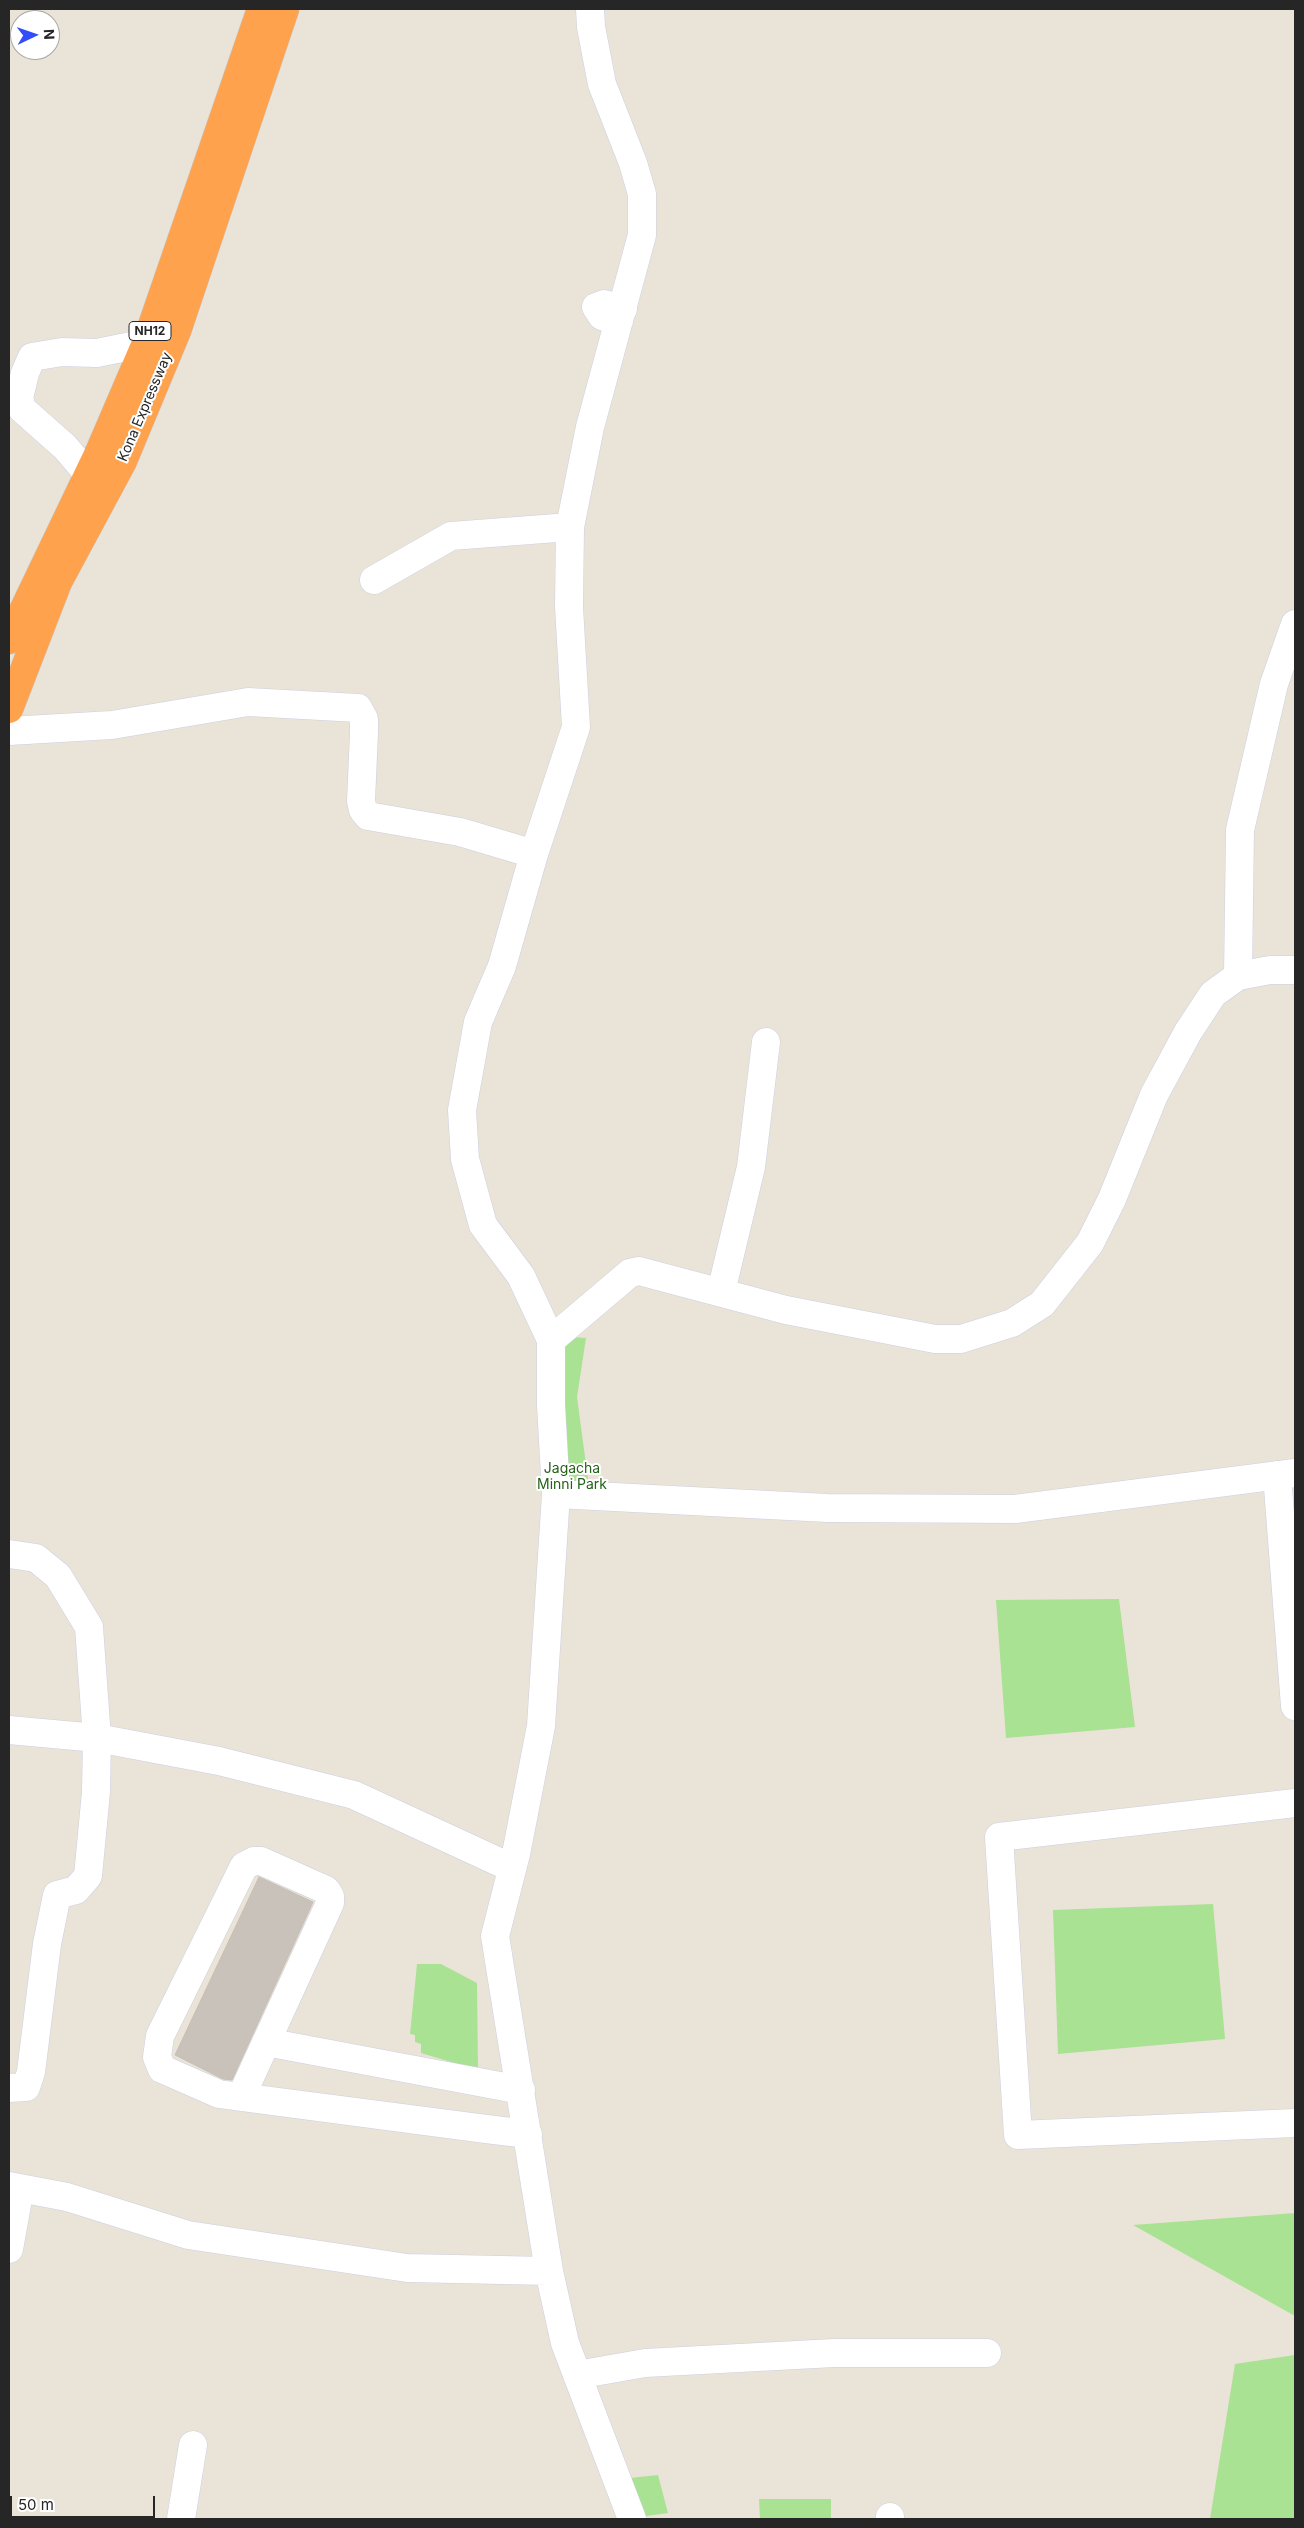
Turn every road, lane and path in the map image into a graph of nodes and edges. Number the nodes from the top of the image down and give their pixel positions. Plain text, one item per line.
1 (261, 9) edge
2 (285, 9) edge
3 (590, 9) edge
4 (588, 305) dead end
5 (621, 315) junction
6 (146, 343) junction
7 (111, 455) junction
8 (88, 474) junction
9 (570, 527) junction
10 (374, 580) dead end
11 (1295, 624) edge
12 (9, 640) edge
13 (9, 709) edge
14 (9, 731) edge
15 (534, 854) junction
16 (1295, 970) edge
17 (1238, 976) junction
18 (766, 1042) dead end
19 (721, 1292) junction
20 (551, 1340) junction
21 (1286, 1474) edge
22 (556, 1494) junction
23 (9, 1554) edge
24 (1295, 1706) edge
25 (9, 1730) edge
26 (97, 1738) junction
27 (1295, 1803) edge
28 (512, 1868) junction
29 (266, 2042) junction
30 (9, 2088) edge
31 (521, 2090) junction
32 (241, 2097) junction
33 (1295, 2123) edge
34 (528, 2134) junction
35 (14, 2187) edge
36 (9, 2249) edge
37 (549, 2271) junction
38 (987, 2353) dead end
39 (577, 2375) junction
40 (193, 2445) dead end
41 (181, 2519) edge
42 (632, 2519) edge

1 - 6 highway, Kona Expressway / NH12
2 - 7 highway, Kona Expressway / NH12
3 - 5 street
4 - 5 street
5 - 9 street
6 - 7 highway, Kona Expressway / NH12
6 - 8 street
7 - 8 highway, Kona Expressway / NH12
7 - 13 highway, Kona Expressway / NH12
8 - 12 highway, Kona Expressway / NH12
9 - 10 street
9 - 15 street
11 - 17 street
14 - 15 street
15 - 20 street
16 - 17 street
17 - 19 street
18 - 19 street
19 - 20 street
20 - 22 street
21 - 22 street
21 - 24 street
22 - 28 street
23 - 26 street
25 - 26 street
26 - 28 street
26 - 30 street
27 - 33 street
28 - 31 street
29 - 31 street
29 - 32 street
29 - 32 street
31 - 34 street
32 - 34 street
34 - 37 street
35 - 36 street
35 - 37 street
37 - 39 street
38 - 39 street
39 - 42 street
40 - 41 street

